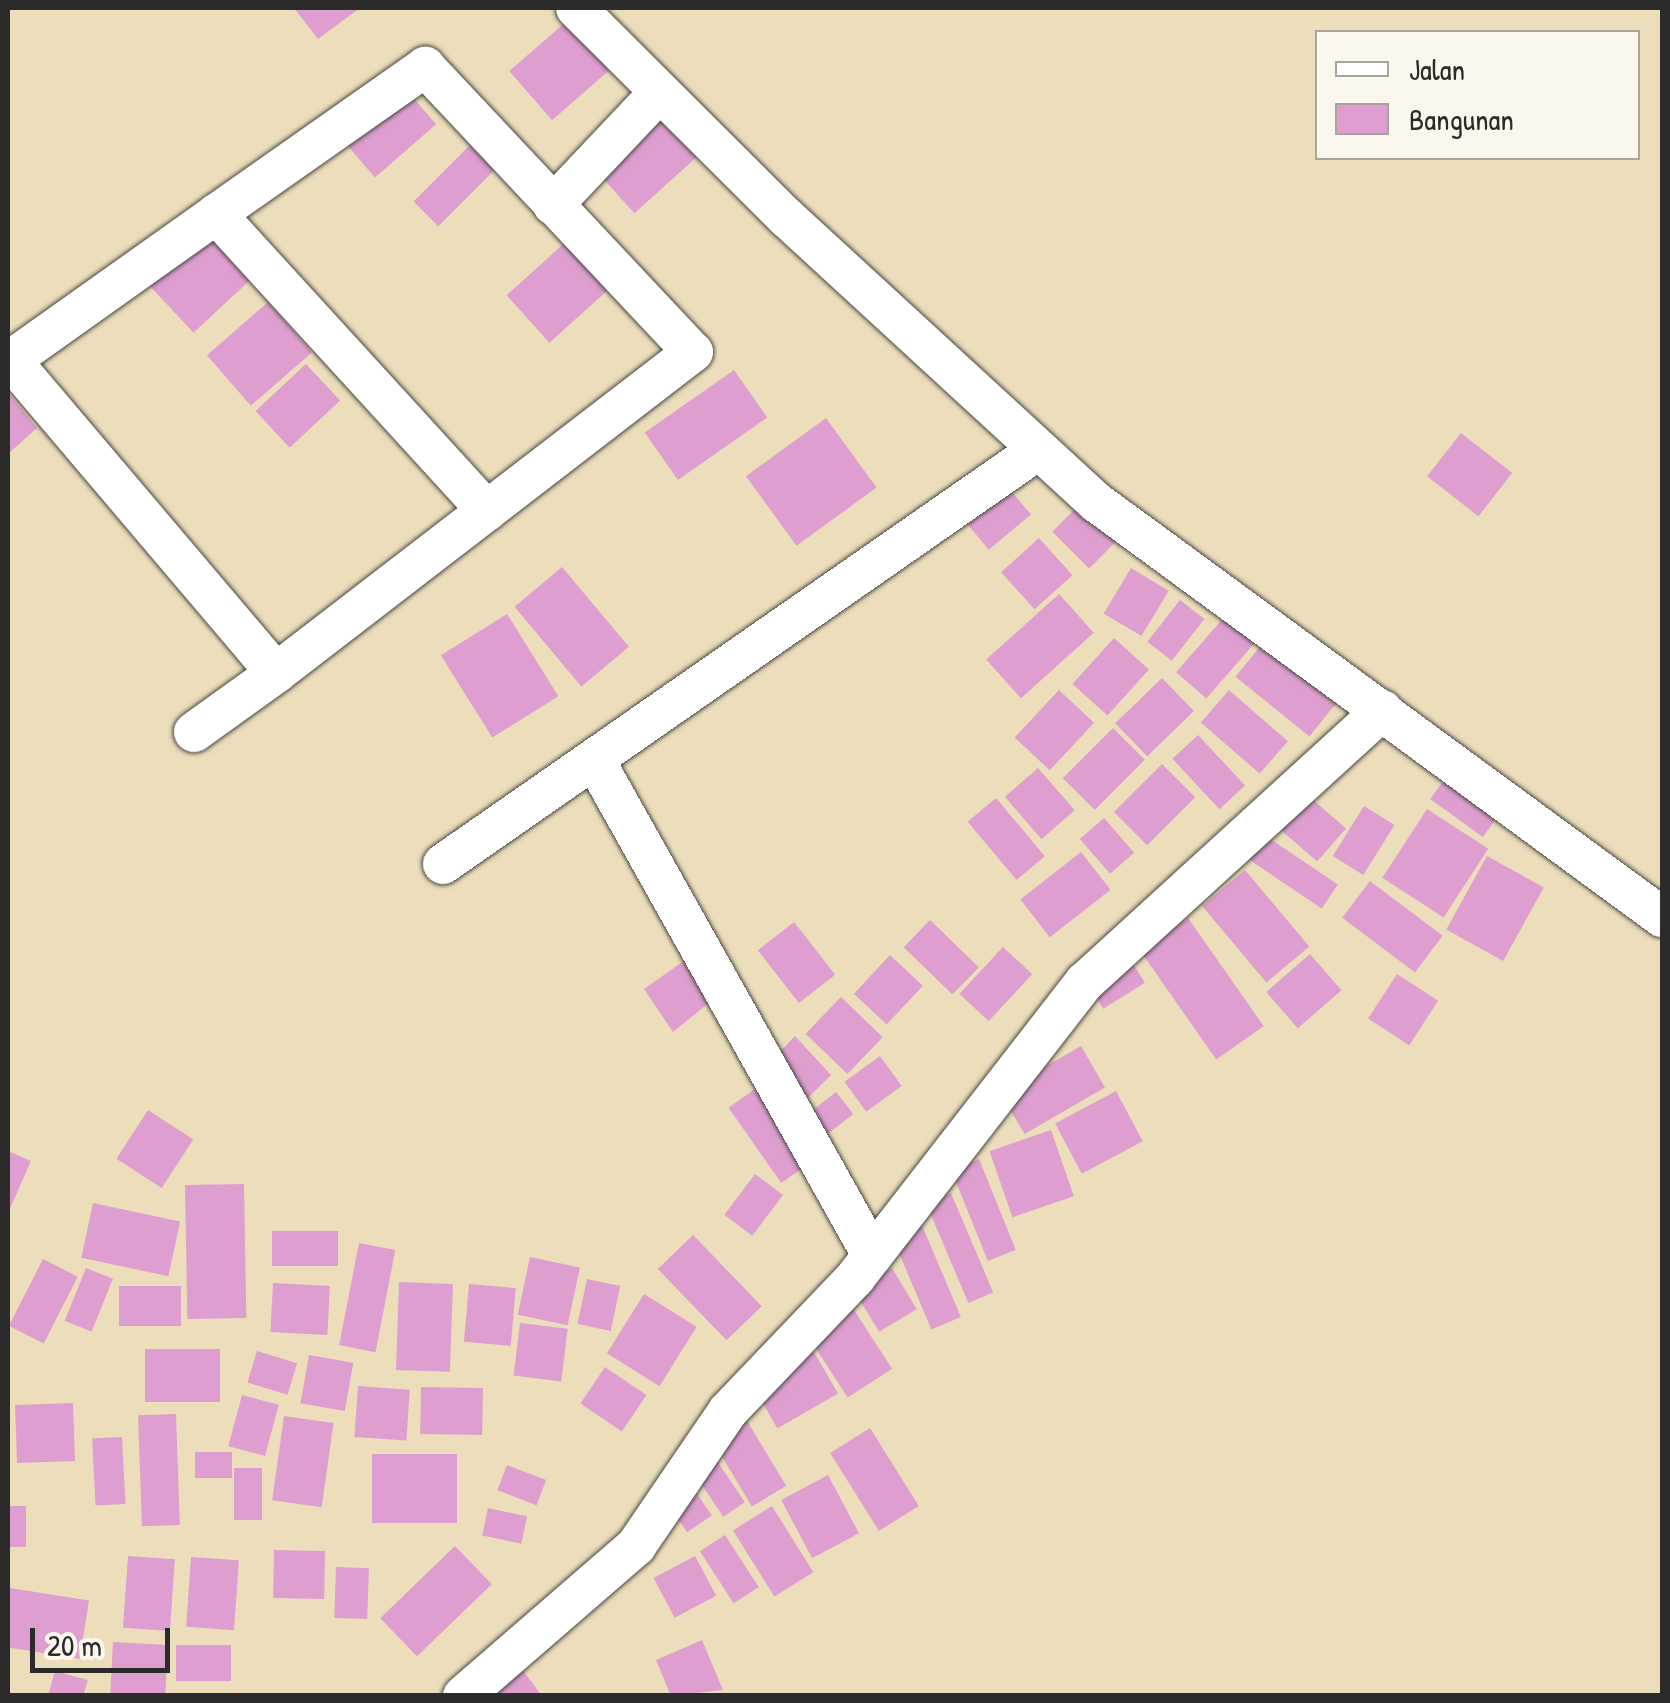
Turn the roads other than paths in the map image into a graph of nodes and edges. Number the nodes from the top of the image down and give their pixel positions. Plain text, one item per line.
1 (576, 8) edge
2 (658, 94) junction
3 (553, 205) junction
4 (216, 214) junction
5 (9, 361) edge
6 (1038, 450) junction
7 (487, 510) junction
8 (276, 673) junction
9 (1383, 710) junction
10 (194, 732) dead end
11 (594, 759) junction
12 (442, 864) dead end
13 (1662, 918) edge
14 (872, 1255) junction
15 (464, 1696) edge

1 - 2 street
2 - 3 street
2 - 6 street
3 - 4 street
3 - 7 street
4 - 5 street
4 - 7 street
5 - 8 street
6 - 9 street
6 - 11 street
7 - 8 street
8 - 10 street
9 - 13 street
9 - 14 street
11 - 12 street
11 - 14 street
14 - 15 street

